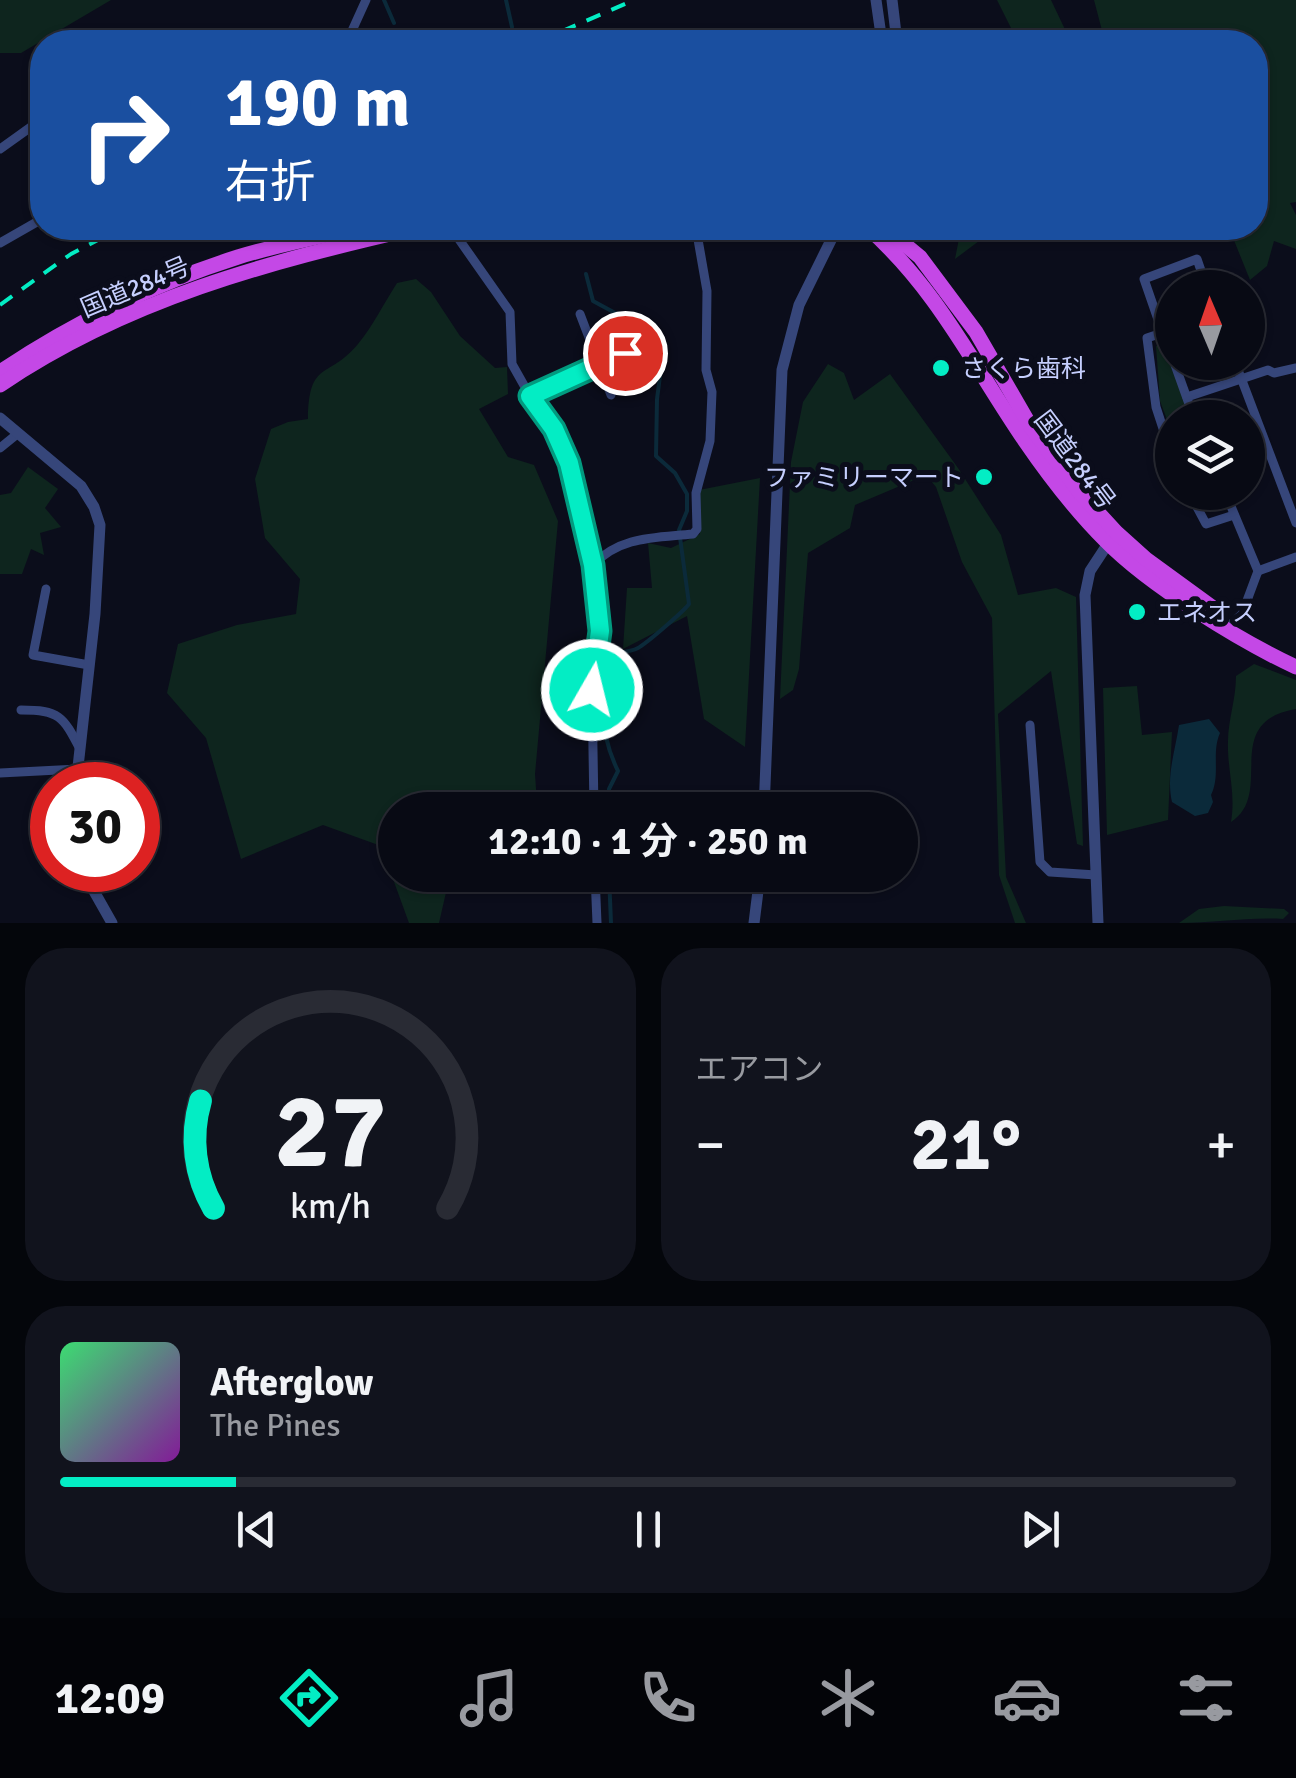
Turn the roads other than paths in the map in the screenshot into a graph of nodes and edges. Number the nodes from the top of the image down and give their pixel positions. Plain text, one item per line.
1 (366, 0) edge
2 (876, 0) edge
3 (892, 0) edge
4 (352, 30) edge
5 (880, 30) edge
6 (896, 30) edge
7 (30, 128) edge
8 (0, 149) edge
9 (30, 227) edge
10 (308, 240) edge
11 (364, 240) edge
12 (459, 240) edge
13 (698, 240) edge
14 (831, 240) edge
15 (880, 240) edge
16 (899, 240) edge
17 (0, 243) edge
18 (1168, 270) edge
19 (1200, 270) edge
20 (1155, 275) edge
21 (1155, 312) edge
22 (580, 314) dead end
23 (1155, 335) edge
24 (598, 365) junction
25 (1296, 368) edge
26 (1265, 371) edge
27 (0, 372) edge
28 (640, 372) dead end
29 (1180, 380) edge
30 (1237, 380) edge
31 (1240, 380) edge
32 (0, 385) edge
33 (611, 394) dead end
34 (530, 396) junction
35 (1187, 398) joint
36 (1155, 400) edge
37 (0, 418) edge
38 (16, 434) junction
39 (0, 448) edge
40 (1199, 510) edge
41 (1232, 510) edge
42 (1234, 515) junction
43 (1296, 523) edge
44 (1112, 538) junction
45 (1296, 556) edge
46 (593, 565) junction
47 (1258, 572) junction
48 (46, 588) dead end
49 (1233, 622) junction
50 (1296, 658) edge
51 (89, 665) junction
52 (1296, 667) edge
53 (21, 710) dead end
54 (1030, 725) dead end
55 (80, 749) junction
56 (79, 762) edge
57 (30, 771) edge
58 (0, 773) edge
59 (594, 792) edge
60 (765, 792) edge
61 (1096, 874) junction
62 (94, 892) edge
63 (596, 892) edge
64 (758, 892) edge
65 (112, 923) edge
66 (597, 923) edge
67 (754, 923) edge
68 (1098, 923) edge

1 - 4 street
2 - 5 street
3 - 6 street
7 - 8 street
9 - 17 street
10 - 27 highway, 国道284号
11 - 32 highway, 国道284号
12 - 34 street
13 - 46 street
14 - 60 street
15 - 44 highway, 国道284号
16 - 44 highway, 国道284号
18 - 19 street
20 - 21 street
22 - 24 street
23 - 36 street
24 - 28 street
24 - 33 street
24 - 34 street
25 - 26 street
29 - 35 street
30 - 35 street
31 - 43 street
34 - 46 street
37 - 38 street
38 - 39 street
38 - 51 street
40 - 42 street
41 - 42 street
42 - 47 street
44 - 49 highway, 国道284号
44 - 52 highway, 国道284号
44 - 61 street
45 - 47 street
46 - 59 street
47 - 49 street
48 - 51 street
49 - 50 highway, 国道284号
51 - 55 street
53 - 55 street
54 - 61 street
55 - 56 street
57 - 58 street
61 - 68 street
62 - 65 street
63 - 66 street
64 - 67 street

